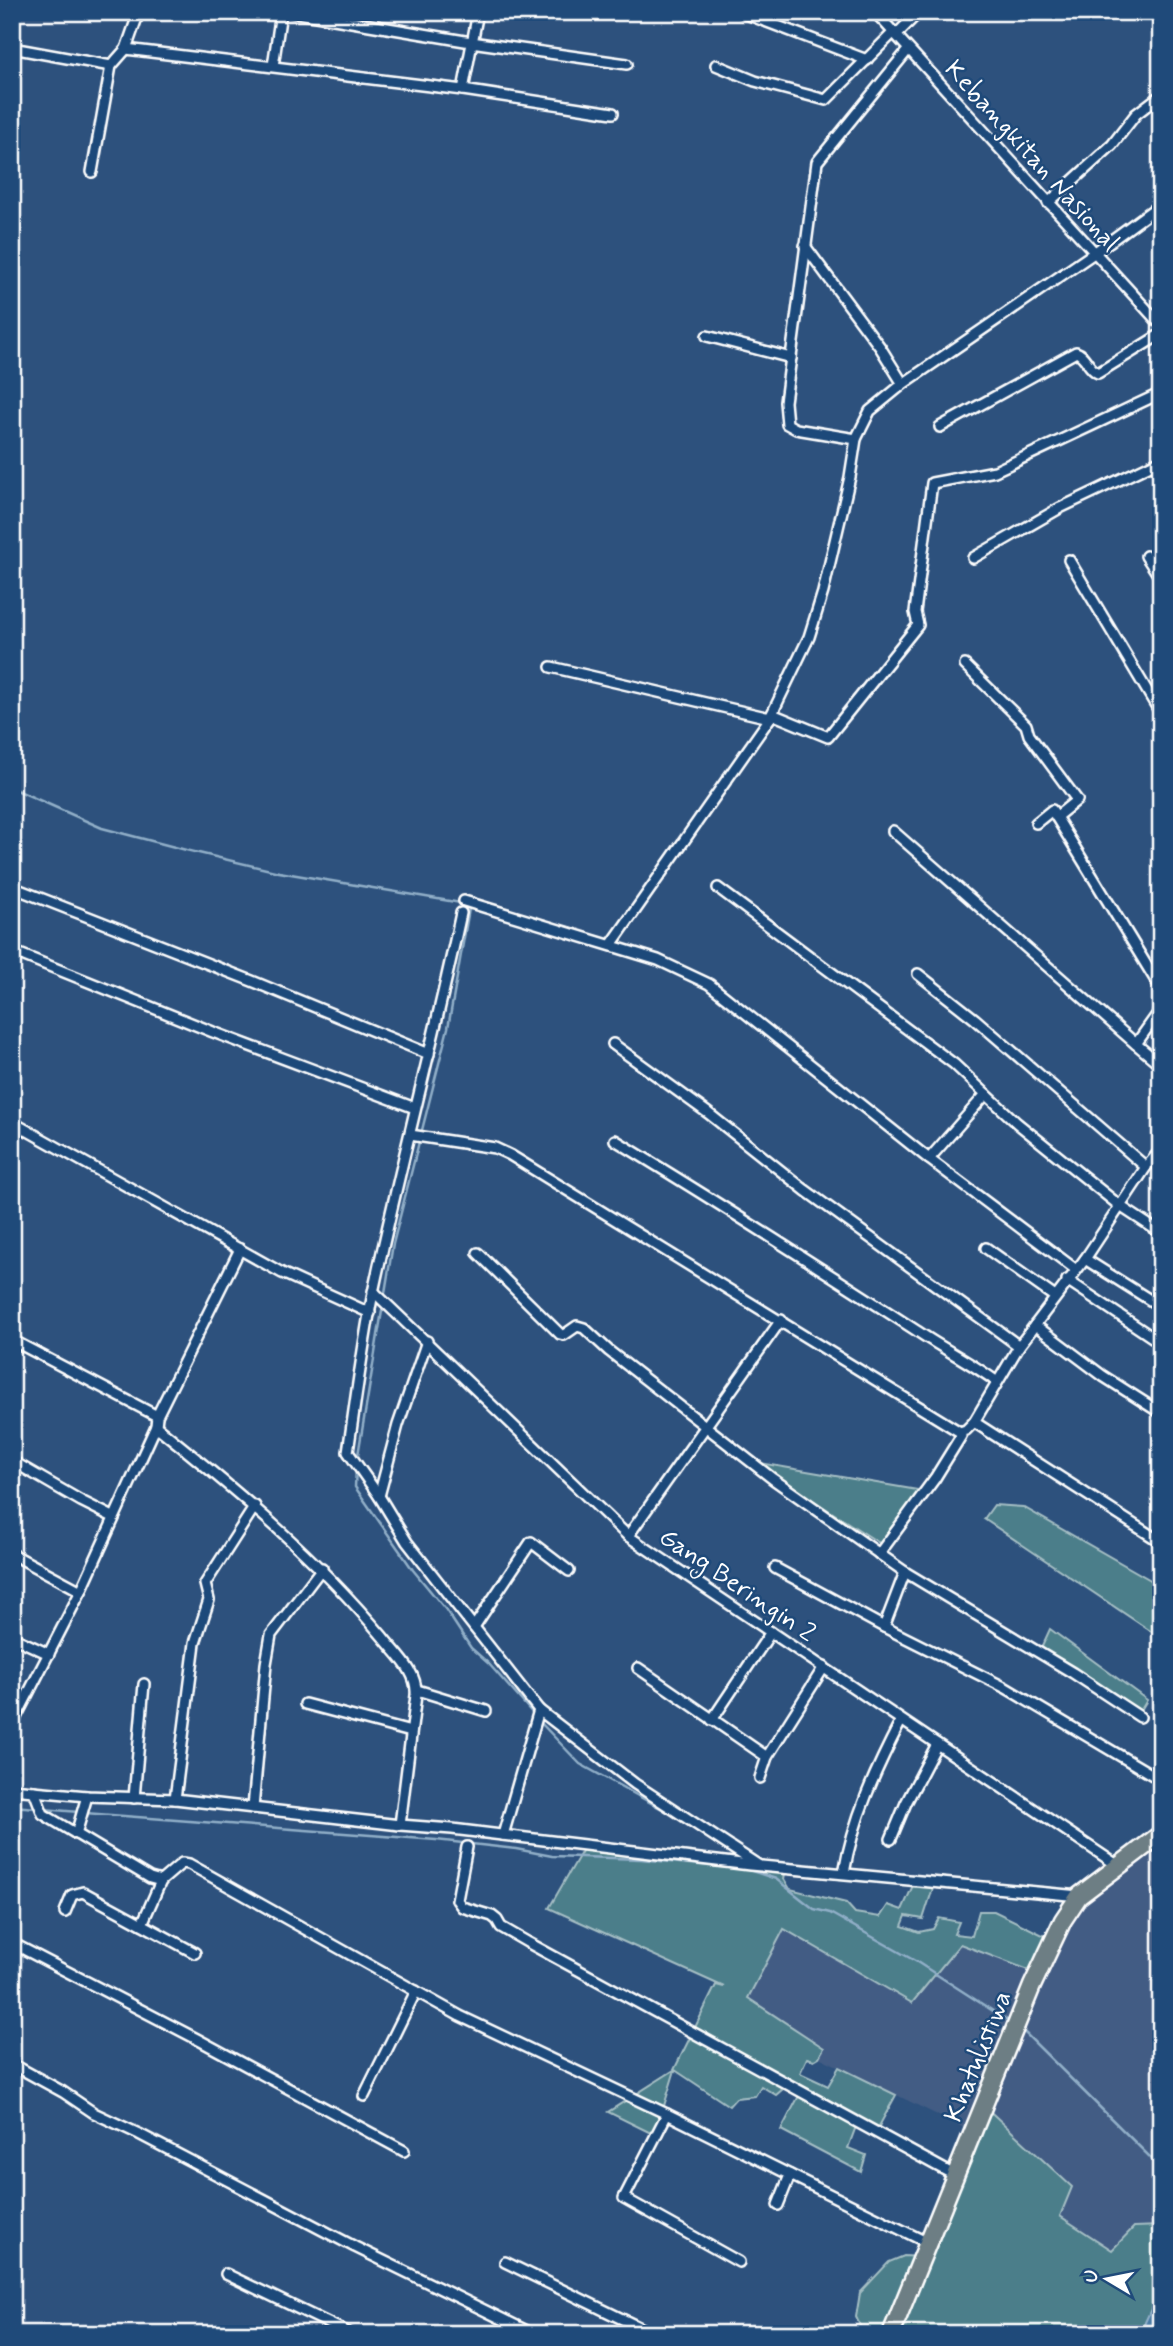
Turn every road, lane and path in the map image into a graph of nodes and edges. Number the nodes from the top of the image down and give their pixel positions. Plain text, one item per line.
1 (139, 12) edge
2 (281, 12) edge
3 (292, 12) edge
4 (478, 12) edge
5 (741, 12) edge
6 (875, 12) edge
7 (919, 12) edge
8 (895, 34) junction
9 (471, 43) junction
10 (12, 48) edge
11 (126, 49) junction
12 (908, 50) junction
13 (867, 60) junction
14 (627, 64) dead end
15 (716, 65) dead end
16 (111, 66) junction
17 (273, 66) junction
18 (463, 90) junction
19 (1161, 95) edge
20 (612, 113) dead end
21 (92, 172) dead end
22 (1048, 203) junction
23 (1161, 204) edge
24 (805, 246) junction
25 (1094, 253) junction
26 (1161, 325) edge
27 (1161, 334) edge
28 (707, 336) dead end
29 (791, 358) junction
30 (903, 384) junction
31 (1161, 393) edge
32 (940, 427) dead end
33 (856, 439) junction
34 (1161, 460) edge
35 (1146, 556) dead end
36 (973, 558) dead end
37 (1069, 560) dead end
38 (1161, 579) edge
39 (965, 665) dead end
40 (551, 667) dead end
41 (1161, 714) edge
42 (771, 716) junction
43 (1056, 817) junction
44 (1036, 823) dead end
45 (893, 831) dead end
46 (12, 887) edge
47 (718, 888) dead end
48 (464, 901) dead end
49 (461, 913) dead end
50 (611, 945) junction
51 (12, 951) edge
52 (918, 974) dead end
53 (1161, 989) edge
54 (1161, 1009) edge
55 (613, 1044) dead end
56 (1136, 1044) junction
57 (429, 1054) junction
58 (1161, 1065) edge
59 (986, 1094) junction
60 (415, 1108) junction
61 (12, 1122) edge
62 (412, 1135) junction
63 (615, 1140) dead end
64 (1161, 1150) edge
65 (929, 1159) junction
66 (1146, 1167) junction
67 (1121, 1206) junction
68 (1161, 1233) edge
69 (986, 1248) dead end
70 (240, 1249) junction
71 (478, 1253) dead end
72 (1085, 1259) junction
73 (1075, 1269) junction
74 (1067, 1280) junction
75 (377, 1294) junction
76 (1055, 1297) junction
77 (1161, 1307) edge
78 (370, 1313) junction
79 (781, 1320) junction
80 (1035, 1325) junction
81 (12, 1340) edge
82 (427, 1341) junction
83 (1161, 1343) edge
84 (1020, 1346) junction
85 (997, 1382) junction
86 (1161, 1413) edge
87 (157, 1421) junction
88 (974, 1422) junction
89 (706, 1426) junction
90 (960, 1432) junction
91 (12, 1461) edge
92 (379, 1496) junction
93 (255, 1506) junction
94 (113, 1517) junction
95 (628, 1536) junction
96 (1161, 1542) edge
97 (12, 1554) edge
98 (880, 1554) junction
99 (322, 1568) junction
100 (775, 1568) dead end
101 (569, 1571) dead end
102 (905, 1572) junction
103 (81, 1591) junction
104 (474, 1626) junction
105 (884, 1627) junction
106 (771, 1632) junction
107 (12, 1637) edge
108 (48, 1654) junction
109 (824, 1667) junction
110 (638, 1668) dead end
111 (144, 1684) dead end
112 (417, 1690) junction
113 (305, 1704) dead end
114 (486, 1711) dead end
115 (538, 1712) junction
116 (1140, 1717) dead end
117 (712, 1720) junction
118 (901, 1721) junction
119 (12, 1725) edge
120 (411, 1732) junction
121 (937, 1744) junction
122 (767, 1757) junction
123 (760, 1779) dead end
124 (1161, 1780) edge
125 (12, 1788) edge
126 (34, 1790) junction
127 (87, 1796) junction
128 (134, 1798) junction
129 (175, 1799) junction
130 (253, 1808) junction
131 (400, 1825) junction
132 (76, 1834) junction
133 (1161, 1834) edge
134 (503, 1835) junction
135 (891, 1839) dead end
136 (467, 1847) dead end
137 (755, 1865) junction
138 (1117, 1865) junction
139 (844, 1873) junction
140 (161, 1881) junction
141 (1079, 1896) junction
142 (65, 1912) dead end
143 (142, 1924) junction
144 (12, 1943) edge
145 (195, 1953) dead end
146 (416, 1991) junction
147 (12, 2064) edge
148 (363, 2096) dead end
149 (667, 2114) junction
150 (404, 2151) dead end
151 (790, 2175) junction
152 (956, 2176) junction
153 (778, 2205) dead end
154 (928, 2243) junction
155 (505, 2262) dead end
156 (739, 2262) dead end
157 (226, 2274) dead end
158 (351, 2334) edge
159 (533, 2334) edge
160 (653, 2334) edge
161 (891, 2334) edge

1 - 11 street
2 - 17 street
3 - 9 street
4 - 9 street
5 - 13 street
6 - 8 street, Kebangkitan Nasional
7 - 8 street
8 - 12 street, Kebangkitan Nasional
8 - 13 street
9 - 14 street
9 - 18 street
10 - 16 street
11 - 16 street
11 - 17 street
12 - 22 street, Kebangkitan Nasional
12 - 24 street
13 - 15 street
16 - 21 street
17 - 18 street
18 - 20 street
19 - 22 street
22 - 25 street, Kebangkitan Nasional
23 - 25 street
24 - 29 street
24 - 30 street
25 - 26 street, Kebangkitan Nasional
25 - 30 street
27 - 32 street
28 - 29 street
29 - 33 street
30 - 33 street
31 - 42 street
33 - 42 street
34 - 36 street
35 - 38 street
37 - 41 street
39 - 43 street
40 - 42 street
42 - 50 street
43 - 44 street
43 - 53 street
45 - 56 street
46 - 57 street
47 - 59 street
48 - 50 street
49 - 57 street
50 - 65 street
51 - 60 street
52 - 66 street
54 - 56 street
55 - 84 street
56 - 58 street
57 - 60 street
59 - 65 street
59 - 67 street
60 - 62 street
61 - 70 street
62 - 75 street
62 - 79 street
63 - 85 street
64 - 66 street
65 - 73 street
66 - 67 street
67 - 68 street
67 - 72 street
69 - 76 street
70 - 78 street
70 - 87 street
71 - 89 street
72 - 73 street
72 - 77 street
73 - 74 street
74 - 76 street
74 - 83 street
75 - 78 street
75 - 82 street, Gang Beringin 2
76 - 80 street
78 - 92 street
79 - 89 street
79 - 90 street
80 - 84 street
80 - 86 street
81 - 87 street
82 - 92 street
82 - 95 street, Gang Beringin 2
84 - 85 street
85 - 88 street
87 - 93 street
87 - 94 street
88 - 90 street
88 - 96 street
89 - 95 street
89 - 98 street
90 - 98 street
91 - 94 street
92 - 104 street
93 - 99 street
93 - 129 street
94 - 103 street
95 - 106 street, Gang Beringin 2
97 - 103 street
98 - 102 street
99 - 112 street
99 - 130 street
100 - 105 street
101 - 104 street
102 - 105 street
102 - 116 street
103 - 108 street
104 - 115 street
105 - 124 street
106 - 109 street, Gang Beringin 2
106 - 117 street
107 - 108 street
108 - 119 street
109 - 118 street, Gang Beringin 2
109 - 122 street
110 - 117 street
111 - 128 street
112 - 114 street
112 - 120 street
113 - 120 street
115 - 134 street
115 - 137 street
117 - 122 street
118 - 121 street, Gang Beringin 2
118 - 139 street
120 - 131 street
121 - 135 street
121 - 138 street, Gang Beringin 2
122 - 123 street
125 - 126 street
126 - 127 street
126 - 132 street
127 - 128 street
127 - 132 street
128 - 129 street
129 - 130 street
130 - 131 street
131 - 134 street
132 - 140 street
133 - 138 highway, Khatulistiwa
134 - 137 street
136 - 152 street
137 - 139 street
138 - 141 highway, Khatulistiwa
139 - 141 street
140 - 143 street
140 - 146 street
141 - 152 highway, Khatulistiwa
142 - 143 street
143 - 145 street
144 - 150 street
146 - 148 street
146 - 149 street
147 - 159 street
149 - 151 street
149 - 156 street
151 - 153 street
151 - 154 street
152 - 154 highway, Khatulistiwa
154 - 161 highway, Khatulistiwa
155 - 160 street
157 - 158 street

